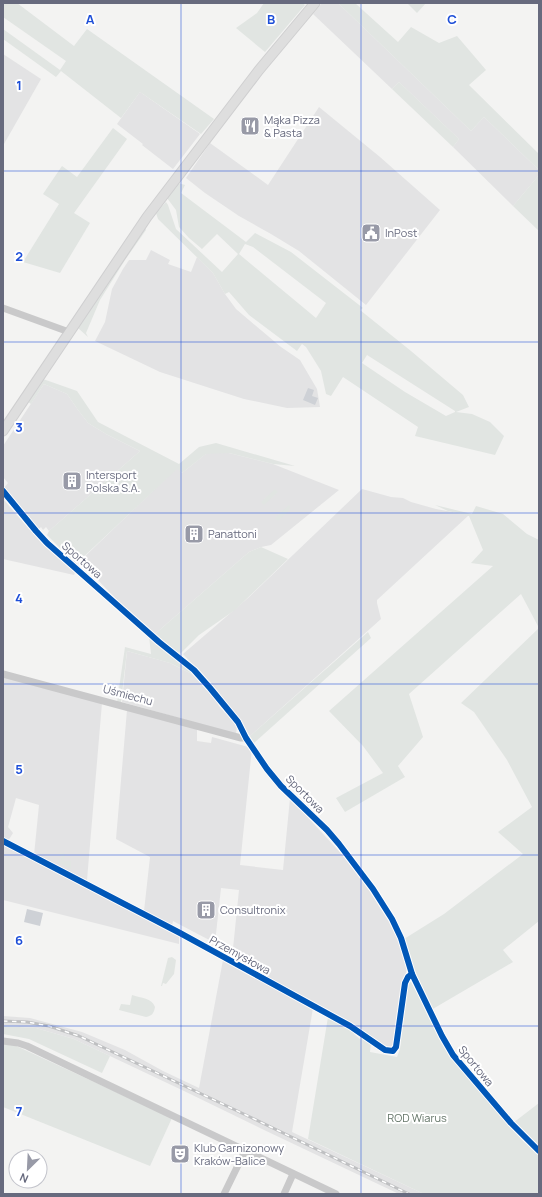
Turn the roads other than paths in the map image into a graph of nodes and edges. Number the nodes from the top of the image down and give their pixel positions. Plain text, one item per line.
1 (315, 3) edge
2 (3, 308) edge
3 (69, 332) junction
4 (3, 431) edge
5 (3, 491) edge
6 (3, 674) edge
7 (246, 738) junction
8 (3, 841) edge
9 (412, 974) junction
10 (3, 1041) edge
11 (245, 1151) junction
12 (539, 1151) edge
13 (293, 1174) junction
14 (224, 1194) edge
15 (284, 1194) edge
16 (336, 1194) edge

1 - 3 main road
2 - 3 street
3 - 4 main road
5 - 7 street, Sportowa
6 - 7 street, Uśmiechu
7 - 9 street, Sportowa
8 - 9 street, Przemysłowa
9 - 12 street, Sportowa
10 - 11 street
11 - 13 street
11 - 14 street
13 - 15 street
13 - 16 street

